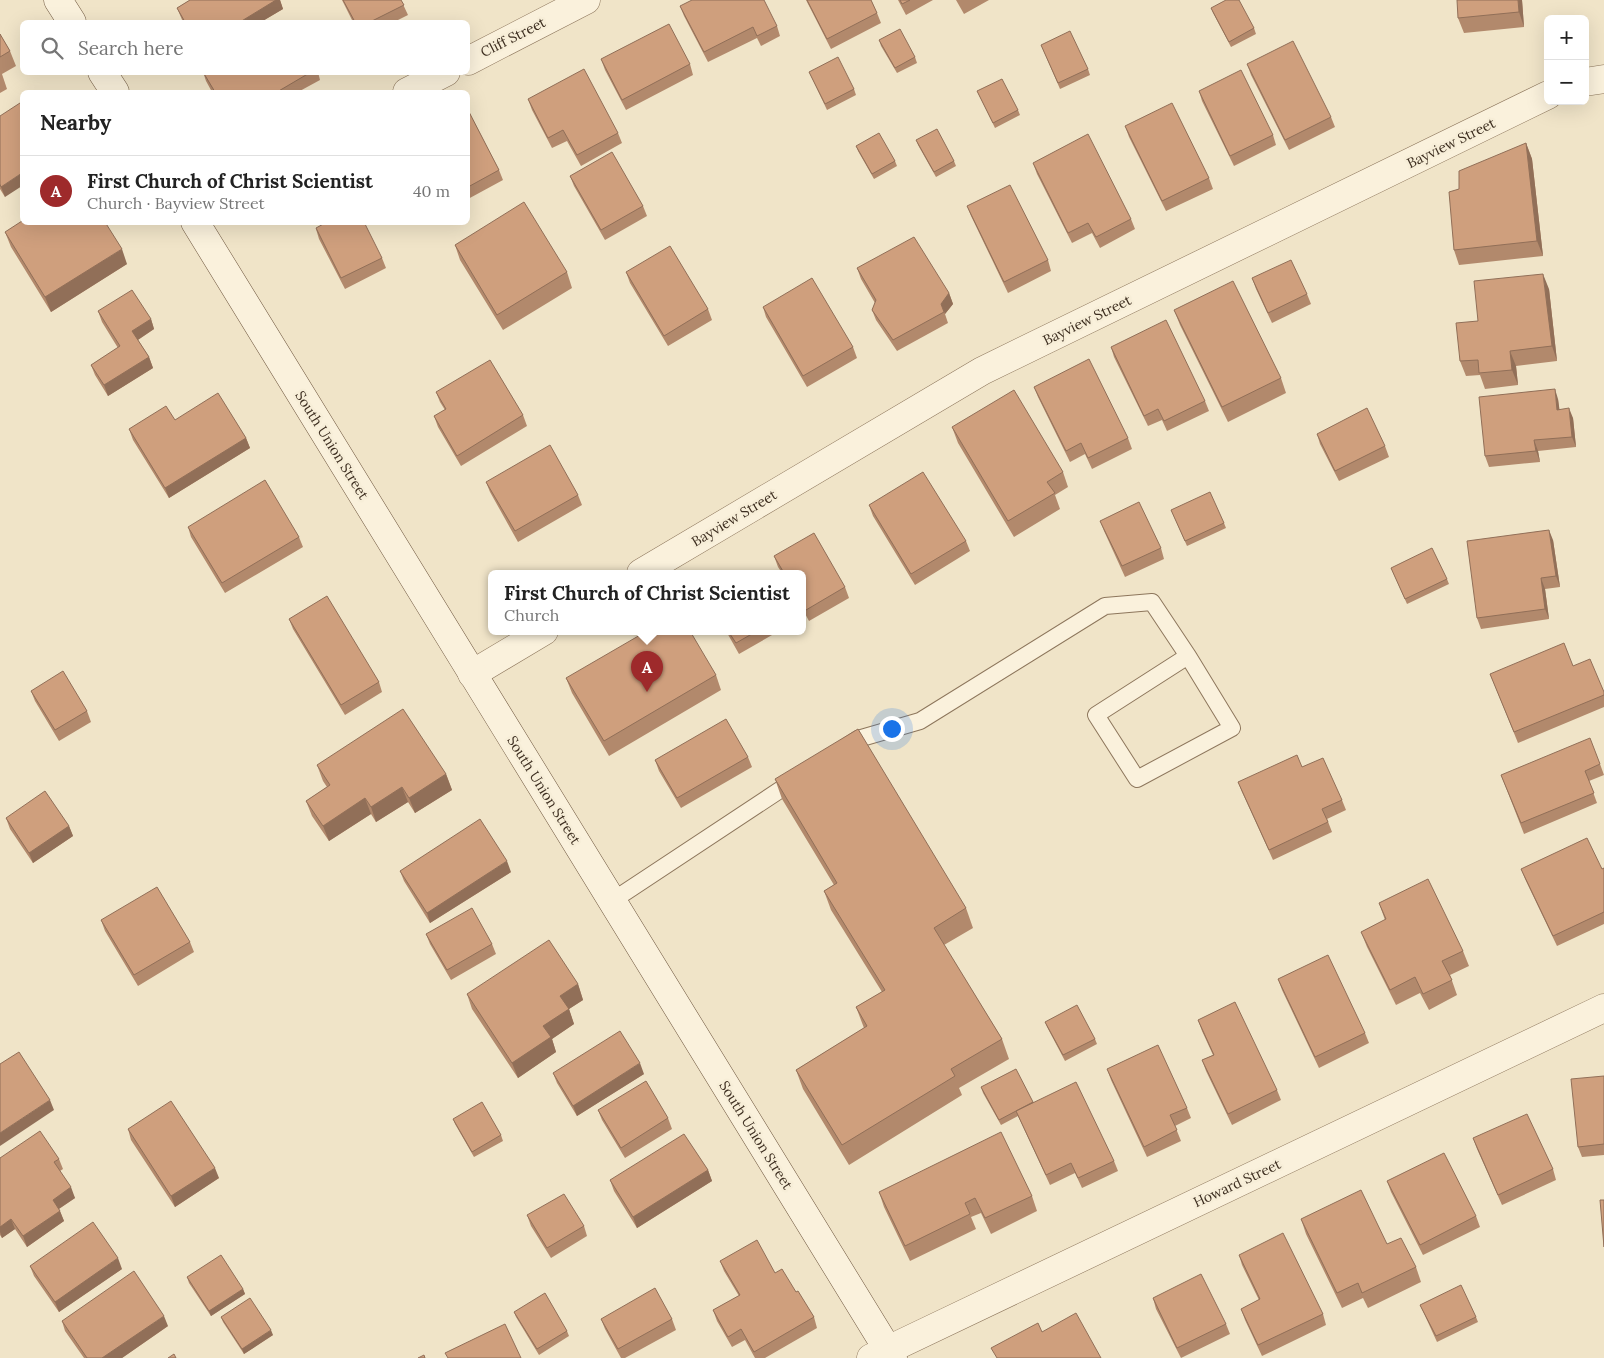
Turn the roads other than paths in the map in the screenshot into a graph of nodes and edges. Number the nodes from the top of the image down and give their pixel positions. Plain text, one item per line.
1 (58, 0) edge
2 (586, 0) edge
3 (71, 20) edge
4 (470, 60) edge
5 (104, 75) edge
6 (440, 75) edge
7 (1604, 79) edge
8 (1589, 81) edge
9 (114, 90) edge
10 (411, 90) edge
11 (1544, 98) edge
12 (197, 225) edge
13 (646, 570) edge
14 (537, 635) edge
15 (1188, 656) junction
16 (472, 674) junction
17 (834, 755) edge
18 (810, 771) edge
19 (612, 901) junction
20 (1604, 1008) edge
21 (884, 1355) edge

1 - 3 street
2 - 4 street, Cliff Street
5 - 9 street
6 - 10 street
7 - 8 street
11 - 13 street, Bayview Street
12 - 16 street, South Union Street
14 - 16 street
15 - 15 lane
15 - 17 lane
16 - 19 street, South Union Street
18 - 19 lane
19 - 21 street, South Union Street
20 - 21 street, Howard Street

